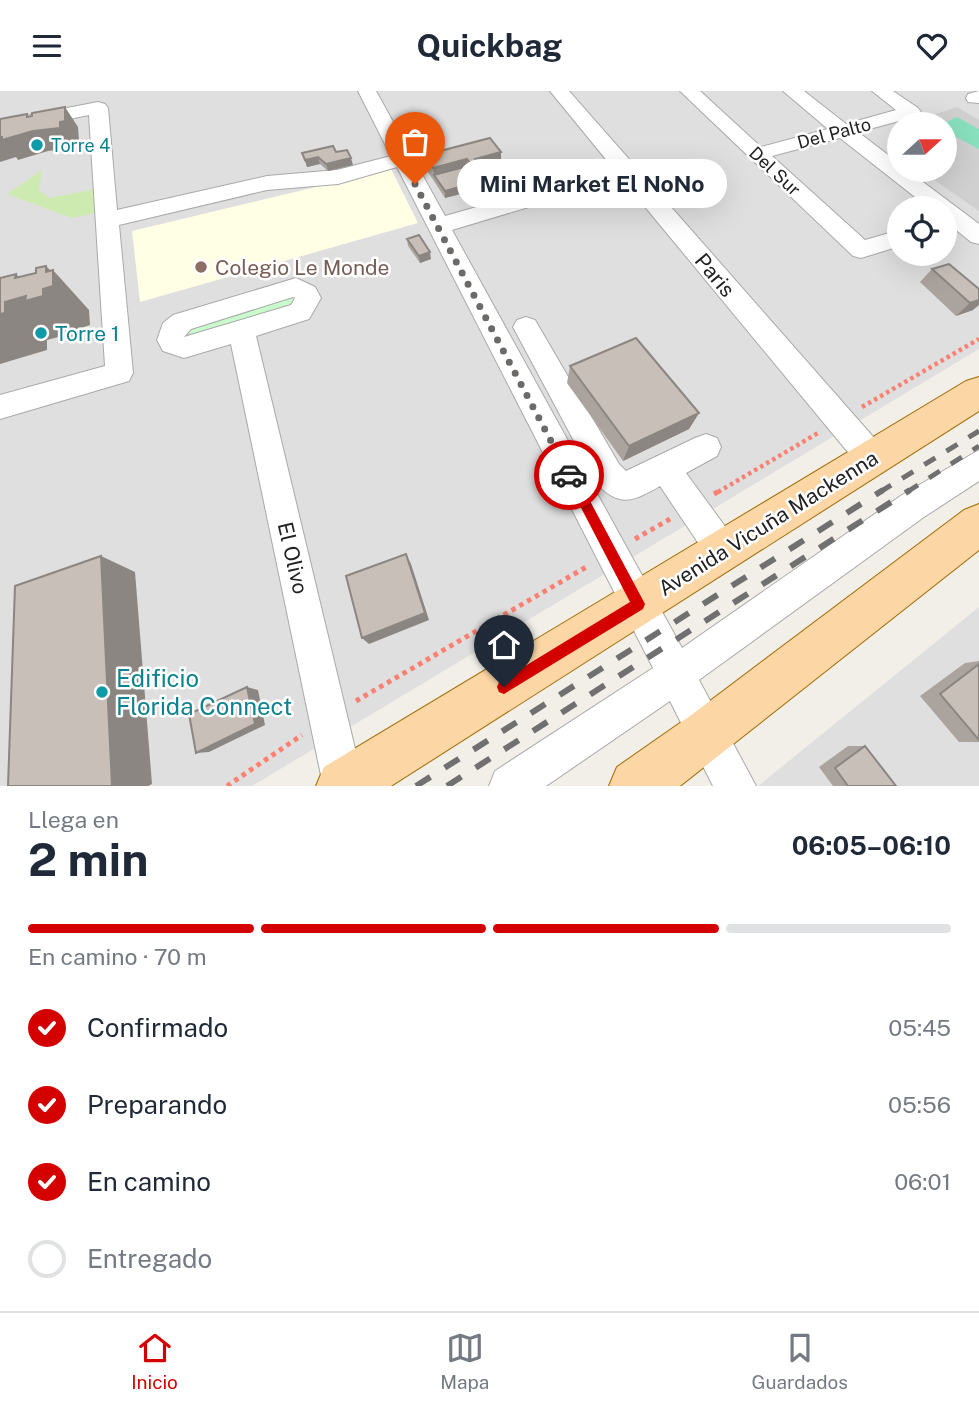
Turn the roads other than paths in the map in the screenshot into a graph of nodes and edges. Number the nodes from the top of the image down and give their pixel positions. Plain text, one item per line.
1 (367, 91) edge
2 (559, 91) edge
3 (689, 91) edge
4 (792, 91) edge
5 (881, 91) edge
6 (0, 127) edge
7 (843, 131) junction
8 (757, 154) junction
9 (403, 159) junction
10 (627, 171) junction
11 (924, 196) edge
12 (106, 220) junction
13 (957, 221) edge
14 (438, 226) junction
15 (979, 236) edge
16 (887, 242) edge
17 (526, 327) dead end
18 (241, 330) dead end
19 (979, 392) edge
20 (0, 407) edge
21 (706, 447) dead end
22 (872, 458) junction
23 (979, 464) edge
24 (665, 468) junction
25 (979, 524) edge
26 (723, 551) junction
27 (638, 604) junction
28 (675, 675) junction
29 (708, 734) junction
30 (344, 786) edge
31 (510, 786) edge
32 (636, 786) edge
33 (735, 786) edge

1 - 9 street
2 - 10 street, Paris
3 - 8 street, Del Sur
4 - 7 street
5 - 7 street, Del Palto
6 - 12 street
7 - 8 street, Del Palto
7 - 11 street
8 - 16 street, Del Sur
9 - 12 street
9 - 14 street
10 - 14 street
10 - 22 street, Paris
12 - 20 street
13 - 15 street
14 - 27 street
17 - 24 street
18 - 30 street, El Olivo
19 - 22 main road, Avenida Vicuña Mackenna
21 - 24 street
22 - 26 main road, Avenida Vicuña Mackenna
23 - 28 street
24 - 26 street
25 - 29 main road
26 - 27 main road, Avenida Vicuña Mackenna
27 - 28 street
27 - 30 main road, Avenida Vicuña Mackenna
28 - 29 street
28 - 31 street
29 - 32 main road
29 - 33 street

